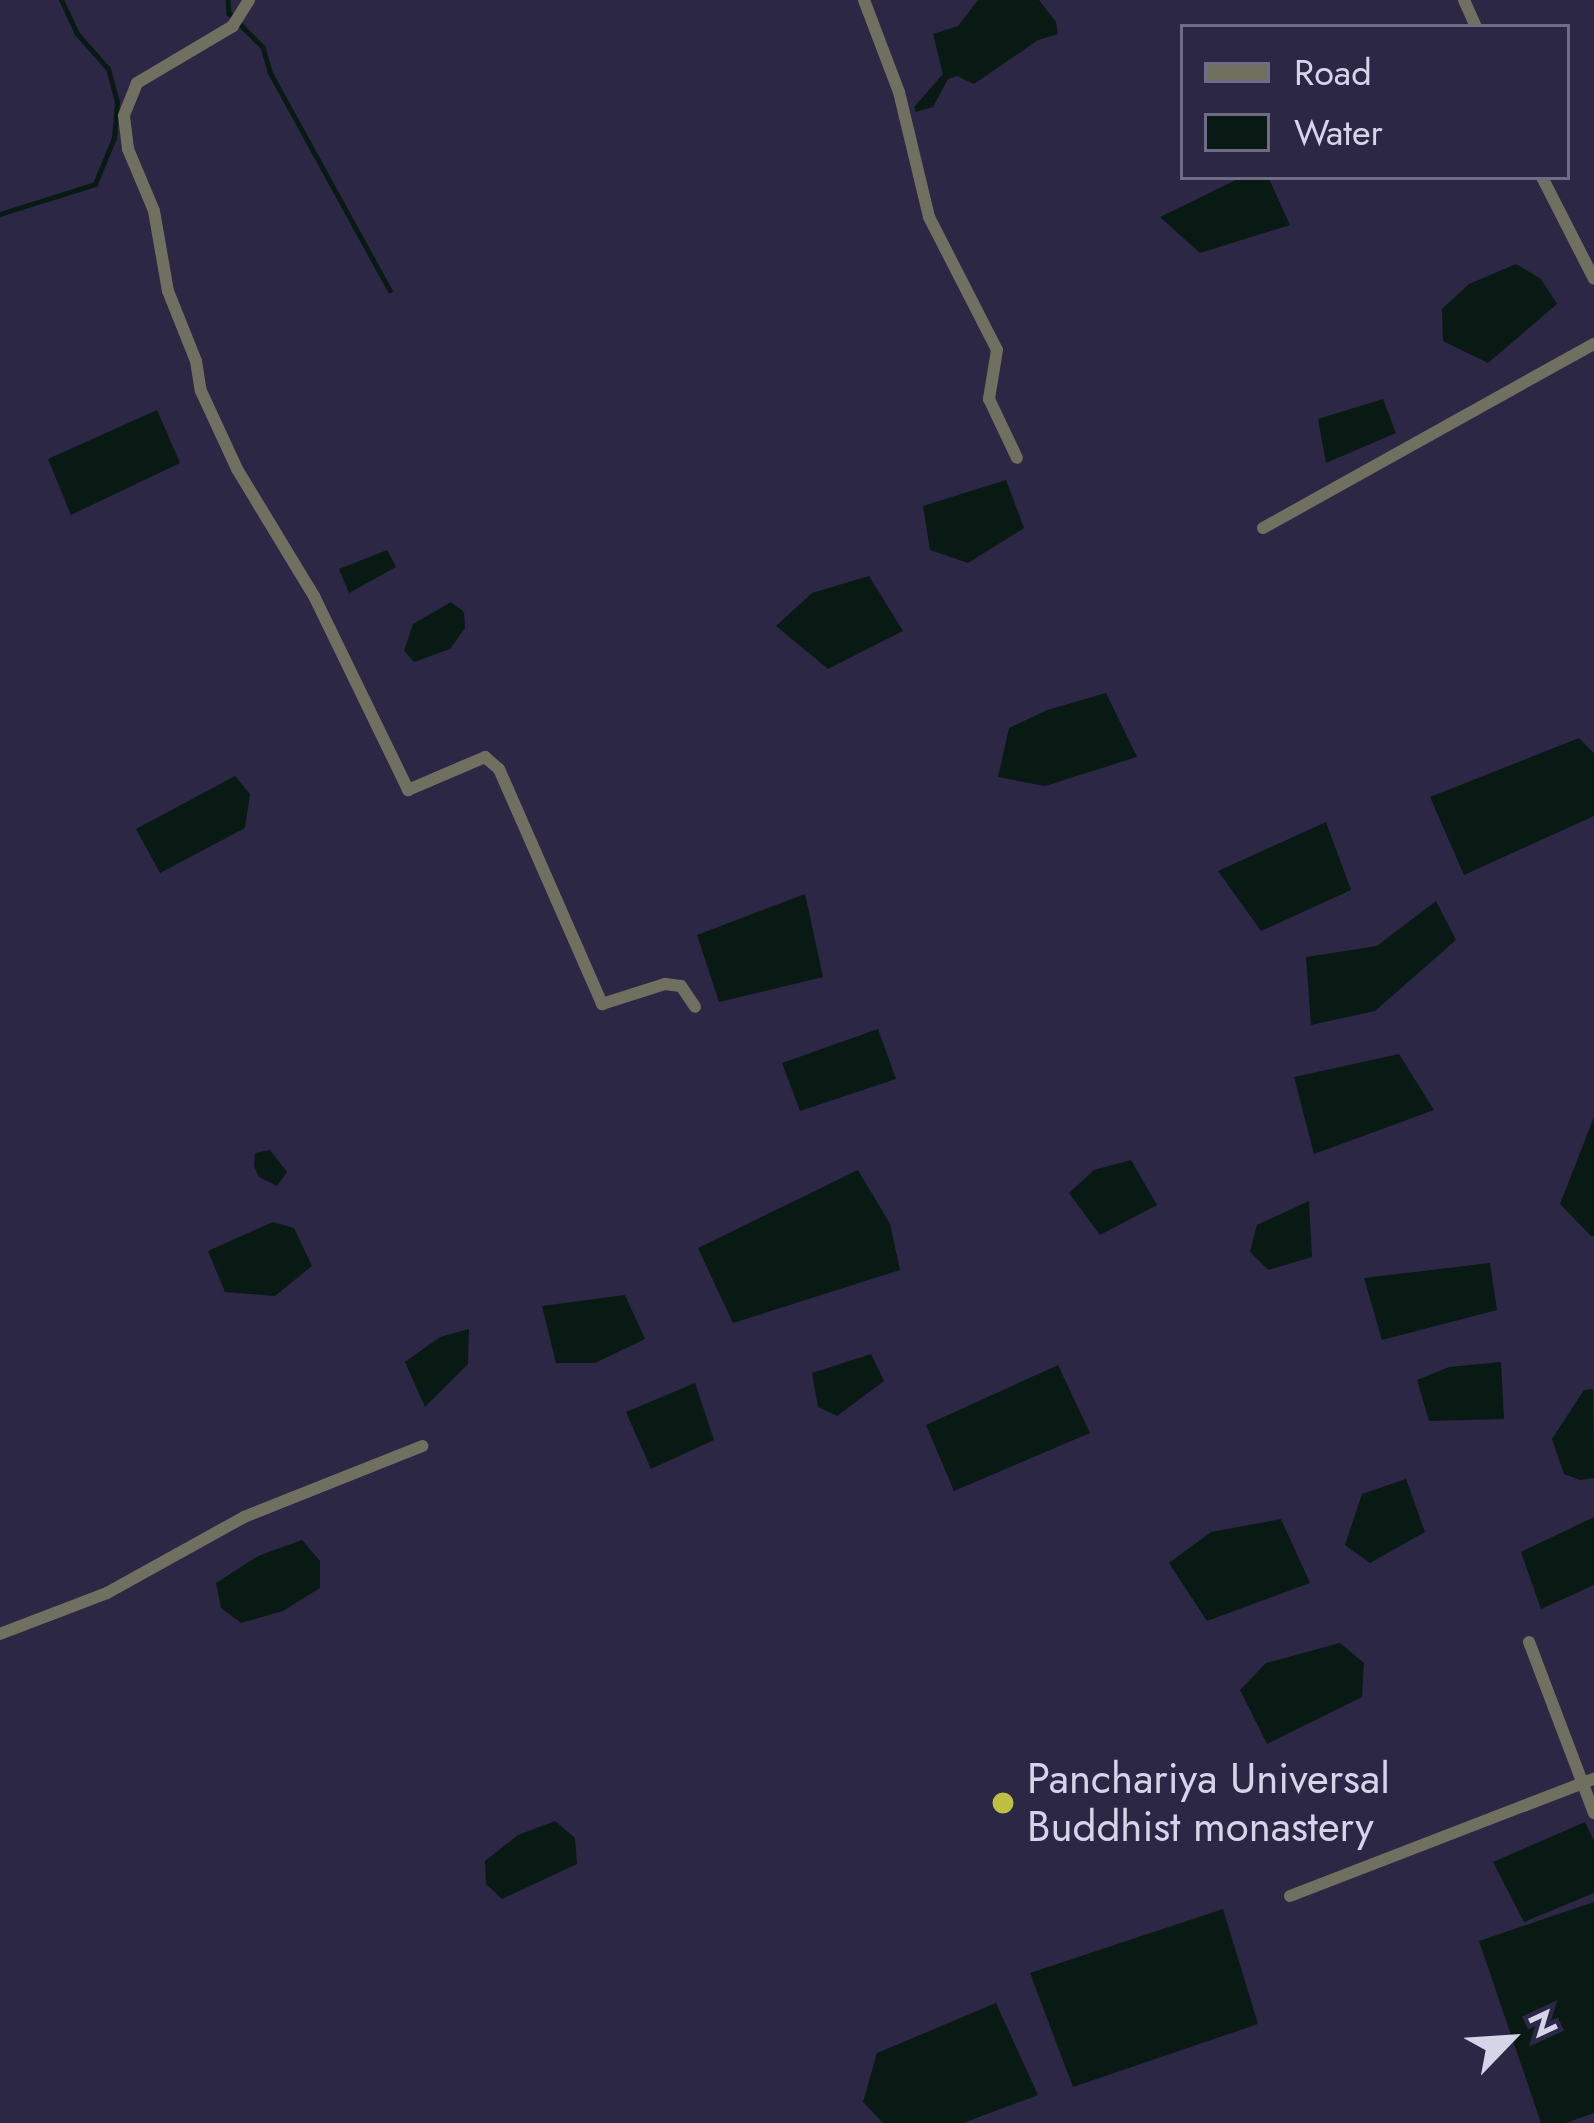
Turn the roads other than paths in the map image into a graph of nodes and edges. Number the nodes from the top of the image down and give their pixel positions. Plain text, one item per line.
1 (249, 0) edge
2 (864, 0) edge
3 (1544, 180) edge
4 (1594, 279) edge
5 (1594, 344) edge
6 (1017, 458) dead end
7 (1264, 528) dead end
8 (695, 1007) dead end
9 (422, 1447) dead end
10 (0, 1634) edge
11 (1529, 1642) dead end
12 (1587, 1783) edge
13 (1594, 1813) edge
14 (1290, 1896) dead end

1 - 8 street
2 - 6 street
3 - 4 street
5 - 7 street
9 - 10 street
11 - 12 street
12 - 13 street
12 - 14 street

